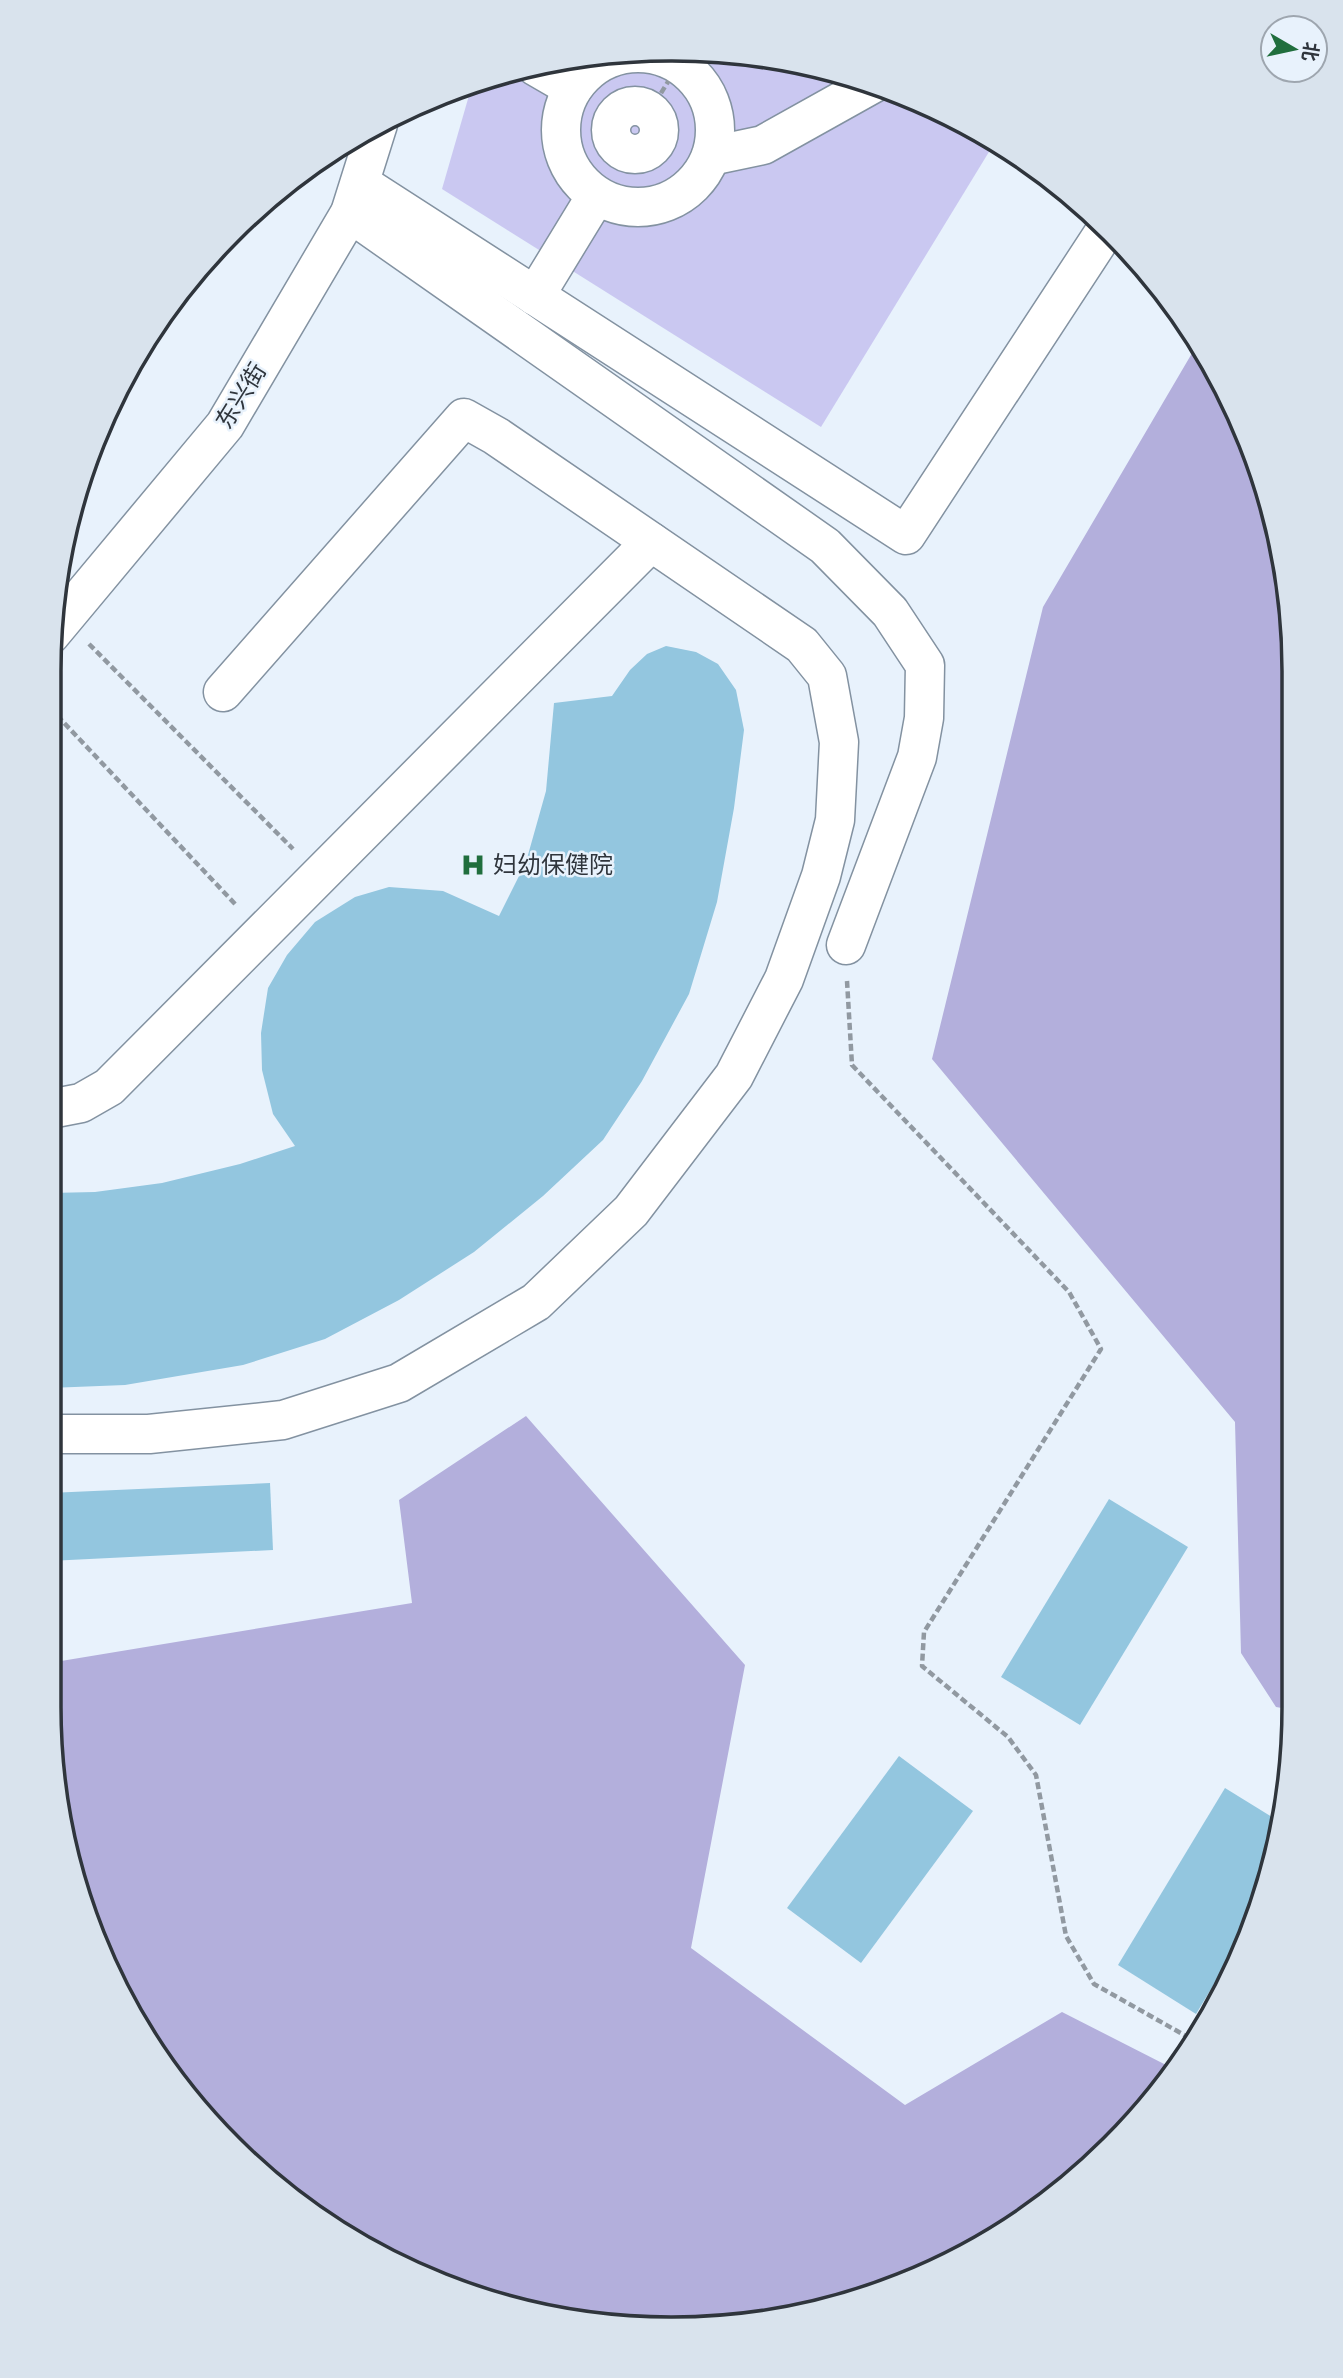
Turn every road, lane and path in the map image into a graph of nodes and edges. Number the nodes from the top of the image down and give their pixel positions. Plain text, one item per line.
1 (681, 61) edge
2 (686, 62) edge
3 (595, 66) edge
4 (570, 75) edge
5 (859, 91) edge
6 (650, 111) dead end
7 (373, 139) edge
8 (711, 156) junction
9 (596, 196) junction
10 (355, 198) junction
11 (1101, 238) edge
12 (535, 296) junction
13 (651, 542) junction
14 (64, 619) edge
15 (63, 633) edge
16 (223, 692) dead end
17 (61, 720) edge
18 (319, 876) junction
19 (262, 932) junction
20 (846, 945) joint
21 (61, 1107) edge
22 (61, 1434) edge
23 (1185, 2036) edge

1 - 6 path
2 - 8 street
3 - 4 street
4 - 9 street
5 - 8 street
7 - 10 street, 东兴街
8 - 9 street
9 - 12 street
10 - 12 street
10 - 14 street, 东兴街
10 - 20 street
11 - 12 street
13 - 16 street
13 - 18 street
13 - 22 street
15 - 18 path
17 - 19 path
18 - 19 street
19 - 21 street
20 - 23 path

